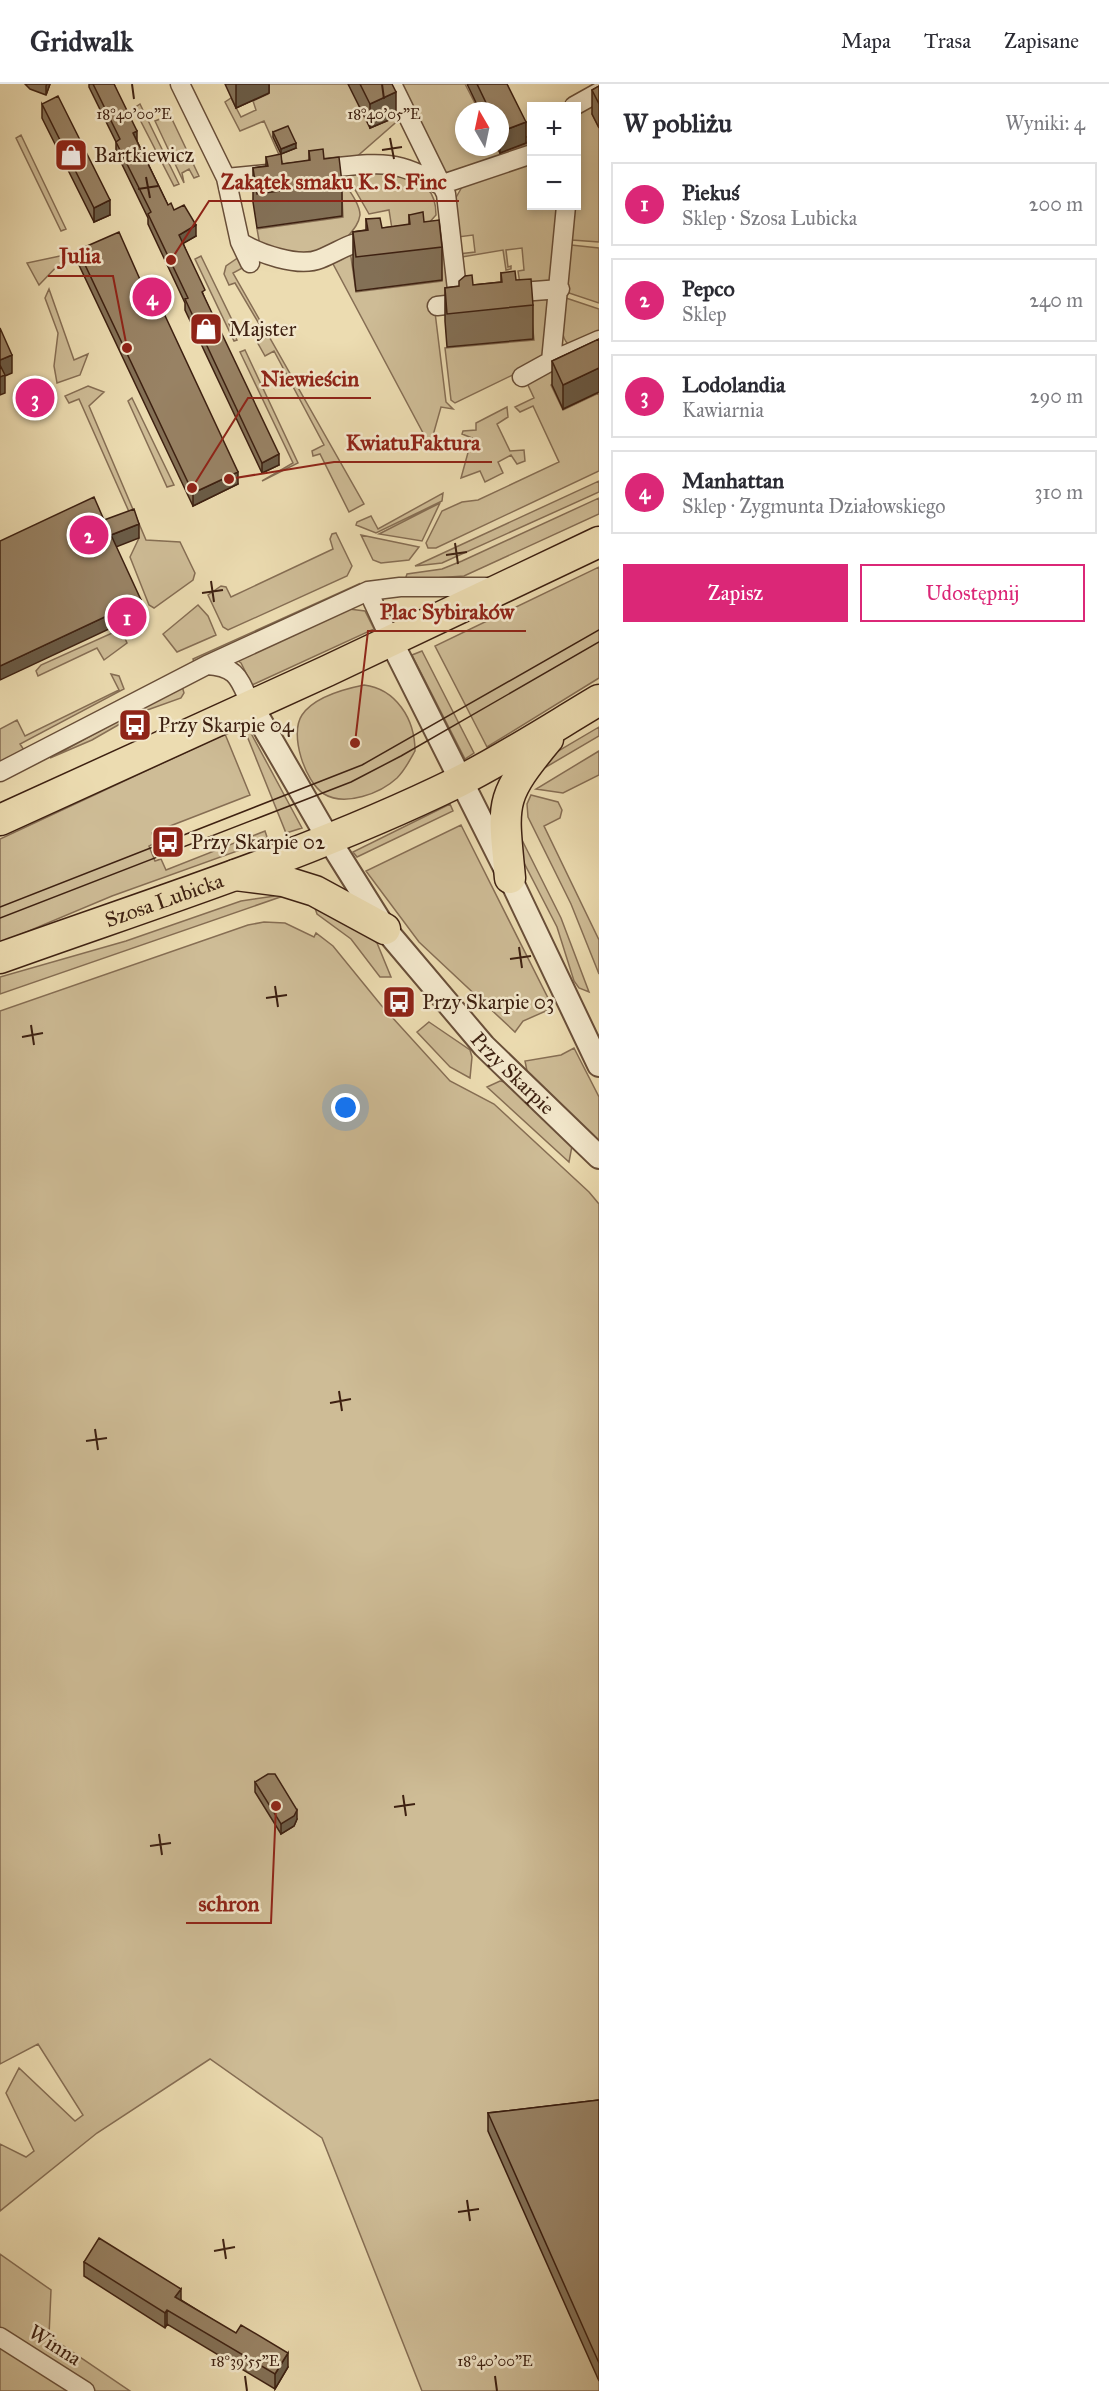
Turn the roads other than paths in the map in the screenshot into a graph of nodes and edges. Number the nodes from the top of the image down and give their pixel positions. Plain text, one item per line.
1 (180, 84) edge
2 (392, 84) edge
3 (599, 92) edge
4 (581, 102) edge
5 (527, 155) edge
6 (226, 178) junction
7 (440, 185) junction
8 (566, 210) edge
9 (450, 231) junction
10 (430, 234) edge
11 (394, 237) edge
12 (240, 242) junction
13 (250, 263) dead end
14 (560, 289) junction
15 (459, 298) junction
16 (437, 306) dead end
17 (599, 340) edge
18 (551, 361) junction
19 (522, 377) dead end
20 (599, 542) edge
21 (504, 587) junction
22 (368, 591) junction
23 (400, 636) junction
24 (207, 665) junction
25 (251, 705) junction
26 (588, 706) edge
27 (0, 772) edge
28 (460, 781) junction
29 (0, 820) edge
30 (328, 838) junction
31 (232, 875) junction
32 (510, 878) junction
33 (385, 929) junction
34 (0, 958) edge
35 (599, 1065) edge
36 (599, 1157) edge
37 (0, 2337) edge
38 (85, 2391) edge

1 - 6 street
2 - 7 street
3 - 4 street
5 - 7 street
6 - 7 street
6 - 12 street
7 - 9 street
8 - 14 street
9 - 10 street
9 - 15 street
11 - 12 street
12 - 13 street
14 - 15 street
14 - 18 street
15 - 16 street
17 - 18 street
18 - 19 street
20 - 21 main road
21 - 22 street
21 - 23 main road
22 - 23 street
22 - 24 street
23 - 25 main road
23 - 28 street
24 - 25 street
24 - 27 street
25 - 29 main road
25 - 30 street, Przy Skarpie
26 - 28 main road
26 - 32 main road
28 - 30 main road, Szosa Lubicka
28 - 32 street
30 - 31 main road, Szosa Lubicka
30 - 33 street, Przy Skarpie
31 - 33 main road
31 - 34 main road, Szosa Lubicka
32 - 35 street
33 - 36 street, Przy Skarpie
37 - 38 street, Winna

